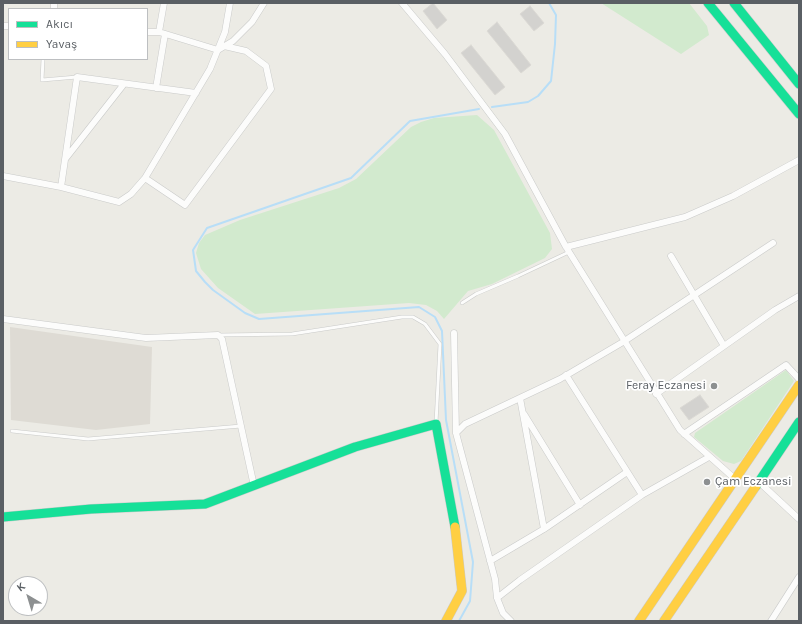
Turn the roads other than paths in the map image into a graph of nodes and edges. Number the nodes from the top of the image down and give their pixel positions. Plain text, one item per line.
1 (164, 3) edge
2 (230, 3) edge
3 (264, 3) edge
4 (402, 3) edge
5 (708, 3) edge
6 (734, 3) edge
7 (148, 32) edge
8 (162, 33) junction
9 (221, 47) junction
10 (43, 60) edge
11 (77, 78) junction
12 (124, 84) junction
13 (799, 84) edge
14 (156, 88) junction
15 (196, 93) junction
16 (799, 114) edge
17 (65, 160) junction
18 (799, 160) edge
19 (3, 176) edge
20 (144, 178) junction
21 (62, 187) junction
22 (773, 244) dead end
23 (567, 249) junction
24 (670, 256) dead end
25 (694, 295) junction
26 (799, 296) edge
27 (462, 303) dead end
28 (3, 320) edge
29 (454, 333) dead end
30 (218, 335) junction
31 (624, 342) junction
32 (724, 346) junction
33 (566, 375) junction
34 (799, 379) edge
35 (799, 385) edge
36 (656, 394) junction
37 (520, 398) junction
38 (522, 411) junction
39 (799, 422) edge
40 (436, 424) junction
41 (241, 426) junction
42 (12, 431) dead end
43 (456, 433) junction
44 (684, 434) junction
45 (709, 457) junction
46 (628, 472) junction
47 (735, 480) junction
48 (759, 482) junction
49 (254, 486) junction
50 (642, 495) junction
51 (580, 505) junction
52 (3, 517) edge
53 (799, 519) edge
54 (544, 530) junction
55 (490, 561) junction
56 (799, 577) edge
57 (496, 598) junction
58 (446, 621) edge
59 (511, 621) edge
60 (640, 621) edge
61 (664, 621) edge
62 (772, 621) edge

1 - 8 street
2 - 9 street
3 - 9 street
4 - 23 street
5 - 16 main road
6 - 13 main road
7 - 8 street
8 - 9 street
8 - 14 street
9 - 15 street
9 - 20 street
10 - 11 lane
11 - 12 street
11 - 17 street
12 - 14 street
12 - 17 street
14 - 15 street
15 - 20 street
17 - 21 street
18 - 23 street
19 - 21 street
20 - 21 street
22 - 25 street
23 - 27 lane
23 - 31 street
24 - 25 street
25 - 31 street
25 - 32 street
26 - 32 street
28 - 30 street
29 - 43 street
30 - 40 lane
30 - 41 street
31 - 33 street
31 - 36 street
32 - 36 street
33 - 37 street
33 - 46 street
34 - 44 street
35 - 47 main road
36 - 44 street
37 - 38 street
37 - 43 street
38 - 51 street
38 - 54 street
39 - 48 main road
40 - 49 main road
40 - 58 main road
41 - 42 lane
41 - 49 street
43 - 55 street
44 - 45 street
45 - 47 street
45 - 50 street
46 - 50 street
46 - 51 street
47 - 60 main road
48 - 53 street
48 - 61 main road
49 - 52 main road
50 - 57 street
51 - 54 street
54 - 55 street
55 - 57 street
56 - 62 street
57 - 59 street

